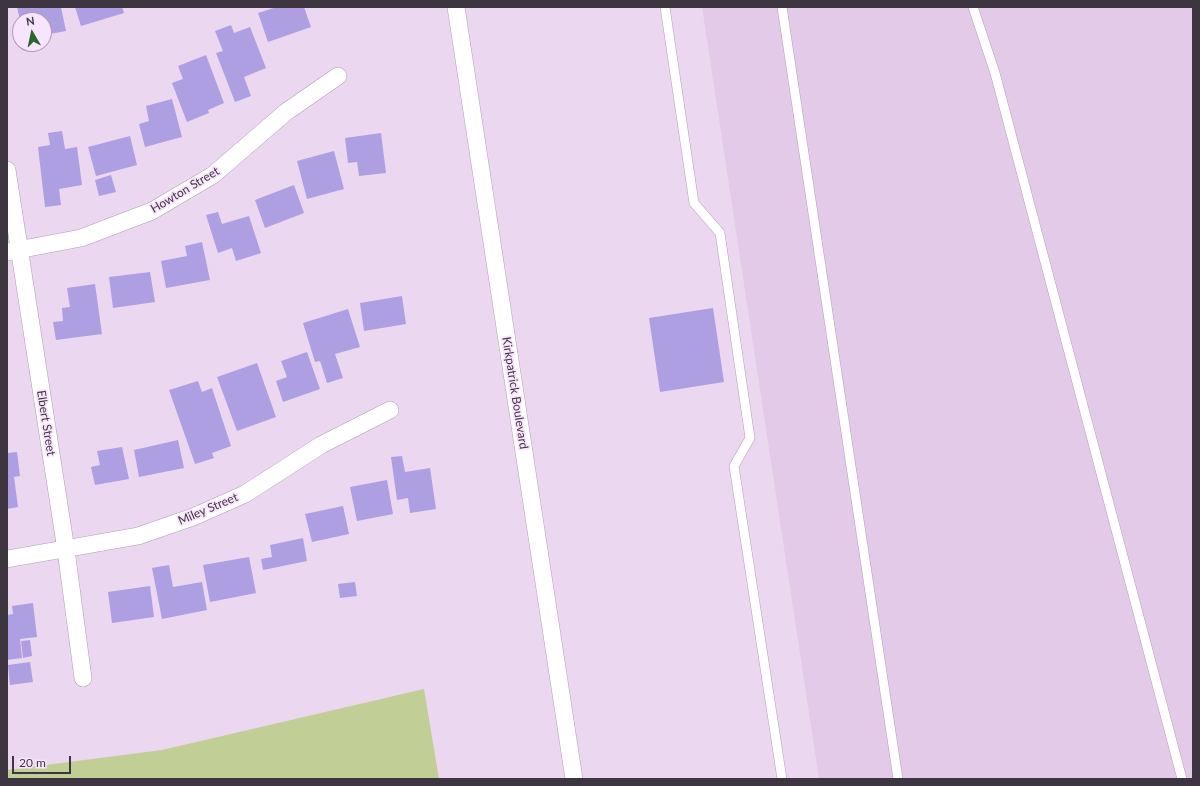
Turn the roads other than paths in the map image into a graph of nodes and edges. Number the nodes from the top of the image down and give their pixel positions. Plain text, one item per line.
1 (456, 7) edge
2 (665, 7) edge
3 (782, 7) edge
4 (973, 7) edge
5 (338, 76) dead end
6 (7, 170) edge
7 (14, 251) edge
8 (390, 410) dead end
9 (66, 550) junction
10 (7, 559) edge
11 (83, 678) dead end
12 (574, 779) edge
13 (782, 779) edge
14 (898, 779) edge
15 (1182, 779) edge

1 - 12 street, Kirkpatrick Boulevard
2 - 13 lane
3 - 14 lane
4 - 15 lane
5 - 7 street, Howton Street
6 - 7 street, Elbert Street
7 - 9 street, Elbert Street
8 - 9 street, Miley Street
9 - 10 street, Miley Street
9 - 11 street, Elbert Street

